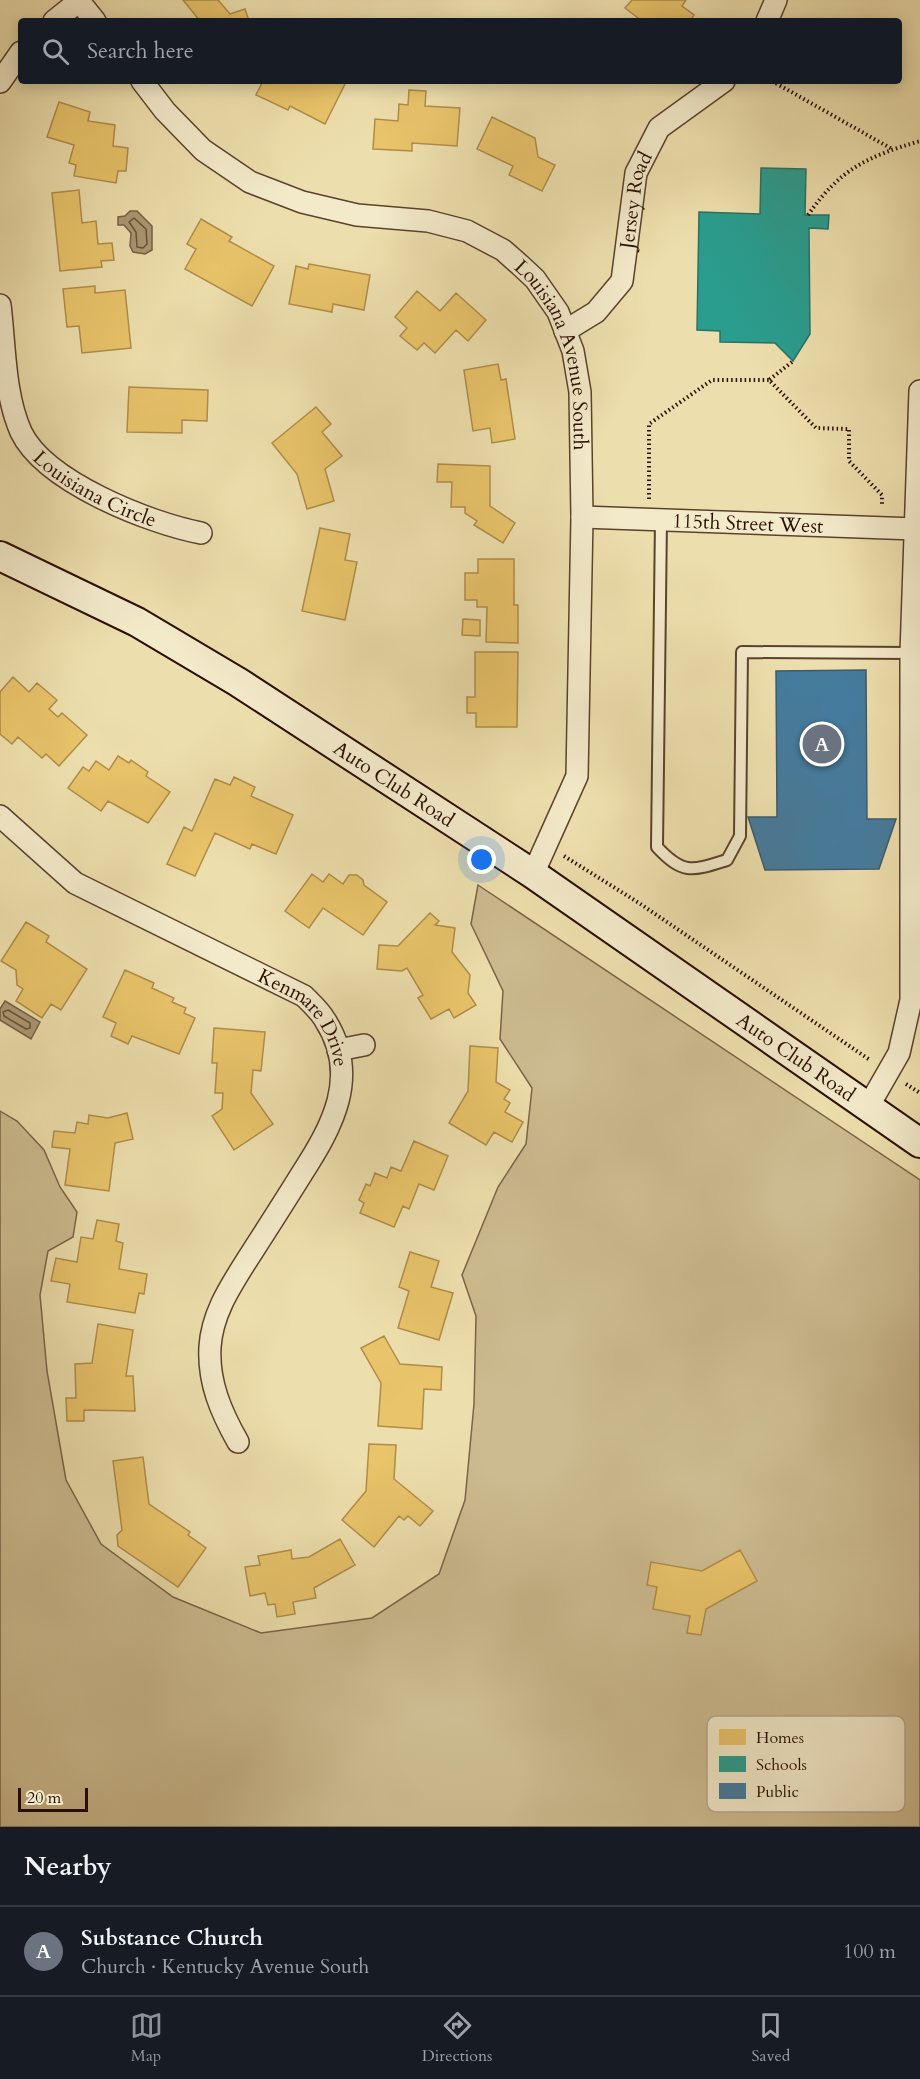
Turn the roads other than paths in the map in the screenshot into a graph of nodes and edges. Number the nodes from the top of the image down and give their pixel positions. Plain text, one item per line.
1 (776, 0) edge
2 (79, 1) edge
3 (58, 18) edge
4 (93, 18) edge
5 (768, 18) edge
6 (18, 56) edge
7 (0, 82) edge
8 (144, 84) edge
9 (720, 84) edge
10 (0, 304) edge
11 (565, 331) junction
12 (920, 391) edge
13 (582, 517) junction
14 (655, 519) junction
15 (916, 529) junction
16 (201, 533) dead end
17 (0, 556) edge
18 (916, 653) edge
19 (0, 816) edge
20 (916, 872) edge
21 (533, 874) junction
22 (364, 1044) dead end
23 (338, 1050) junction
24 (868, 1107) junction
25 (920, 1143) edge
26 (238, 1442) dead end

1 - 5 street
2 - 3 street
2 - 4 street
6 - 7 street
8 - 11 street, Louisiana Avenue South
9 - 11 street, Jersey Road
10 - 16 street, Louisiana Circle
11 - 13 street, Louisiana Avenue South
12 - 15 street
13 - 14 street, 115th Street West
13 - 21 street, Louisiana Avenue South
14 - 15 street, 115th Street West
14 - 18 lane
15 - 18 street
17 - 21 street, Auto Club Road
18 - 20 street
19 - 23 street, Kenmare Drive
20 - 24 street
21 - 24 street, Auto Club Road
22 - 23 street
23 - 26 street, Kenmare Drive
24 - 25 street, Auto Club Road

